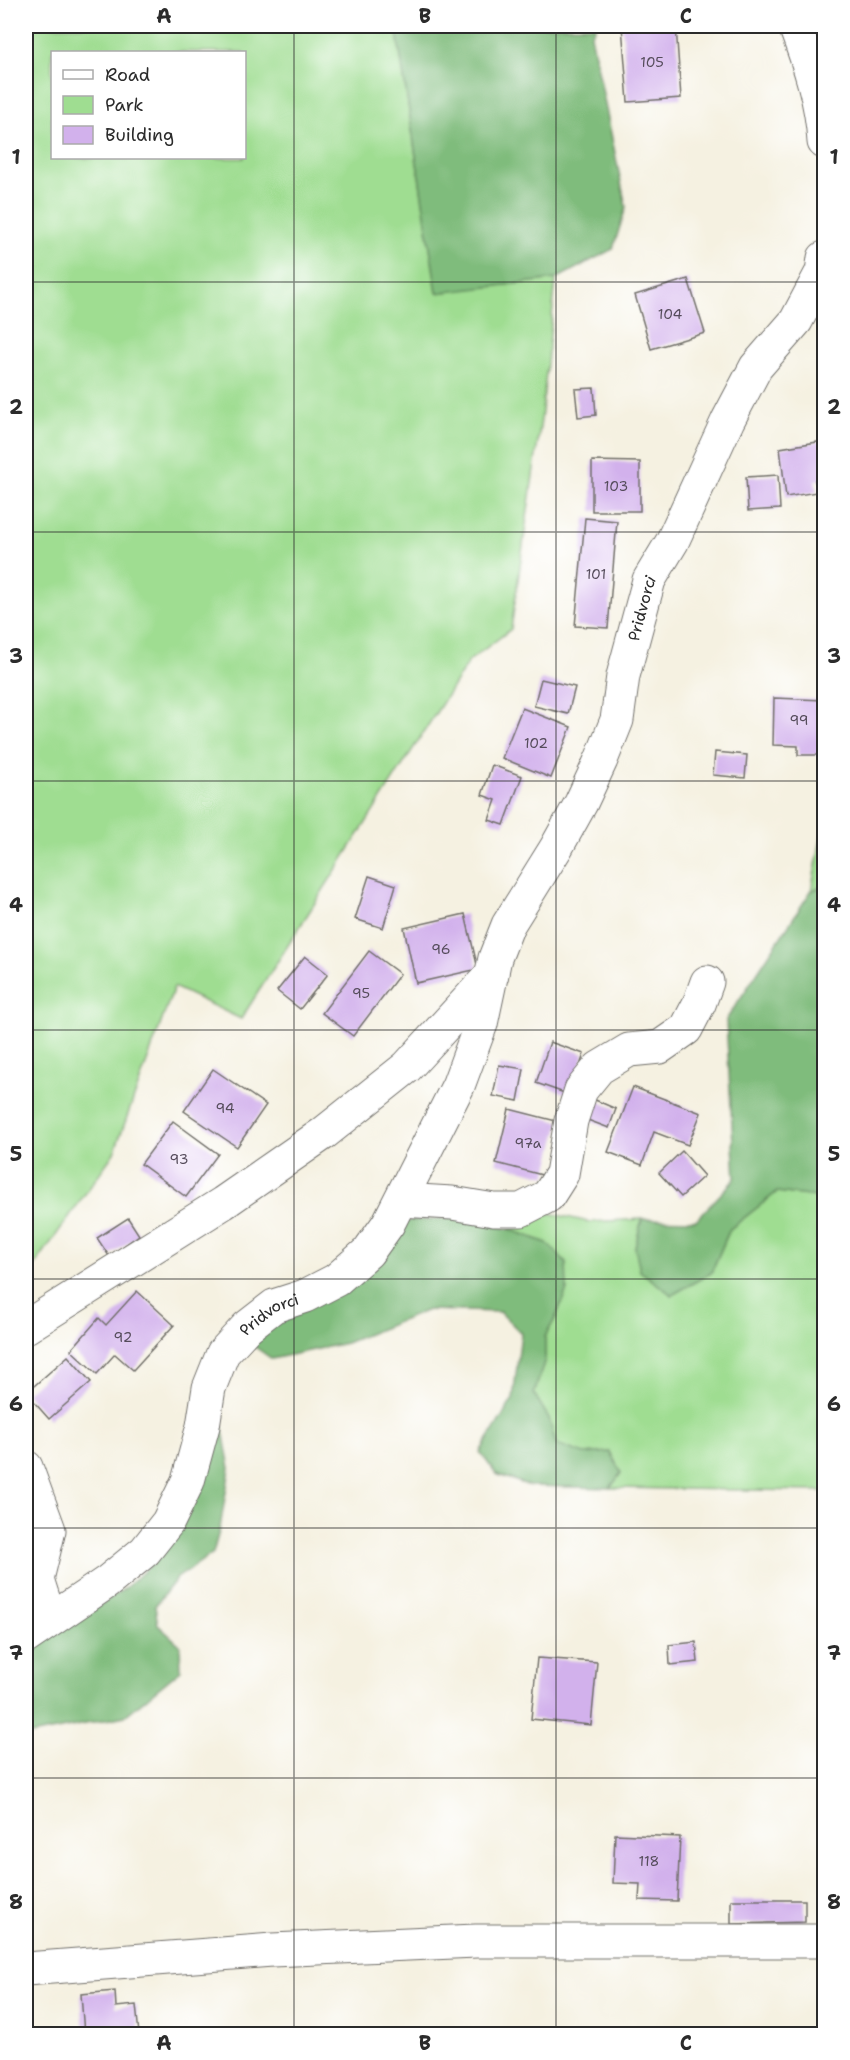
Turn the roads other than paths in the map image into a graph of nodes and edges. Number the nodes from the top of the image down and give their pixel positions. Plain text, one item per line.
1 (795, 26) edge
2 (825, 142) edge
3 (825, 258) edge
4 (492, 974) junction
5 (707, 982) dead end
6 (401, 1200) junction
7 (26, 1327) edge
8 (26, 1467) edge
9 (38, 1628) edge
10 (825, 1941) edge
11 (26, 1970) edge

1 - 2 street
3 - 4 street, Pridvorci
4 - 6 street, Pridvorci
4 - 7 street, Pridvorci
5 - 6 street
6 - 9 street, Pridvorci
8 - 9 street
10 - 11 street

